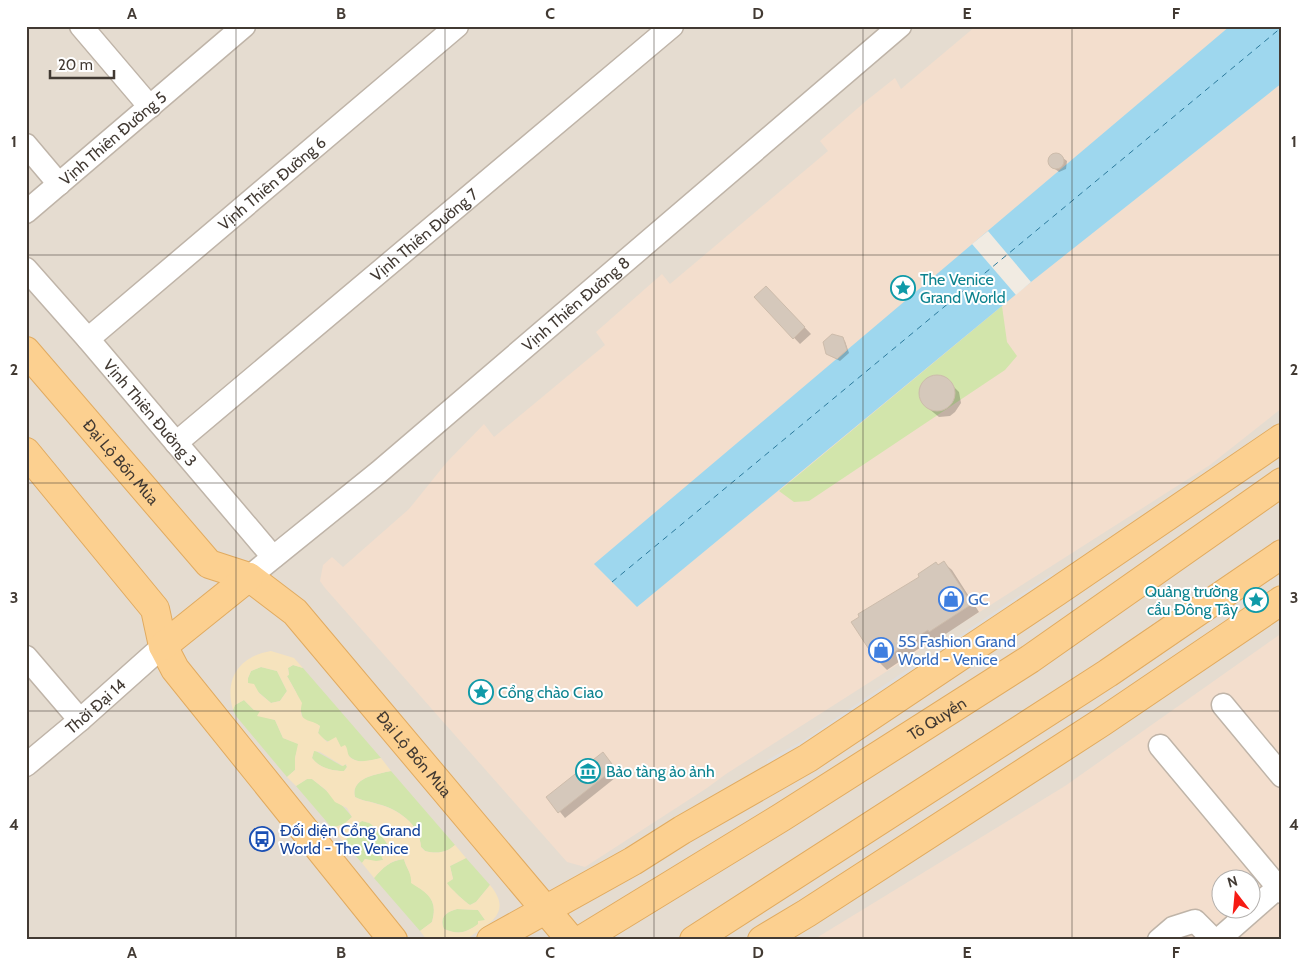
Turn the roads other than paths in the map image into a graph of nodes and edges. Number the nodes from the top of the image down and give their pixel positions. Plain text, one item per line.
1 (81, 26) edge
2 (457, 26) edge
3 (672, 26) edge
4 (900, 26) edge
5 (242, 27) edge
6 (150, 107) junction
7 (26, 145) edge
8 (59, 184) junction
9 (26, 212) edge
10 (26, 269) edge
11 (88, 339) junction
12 (26, 351) edge
13 (1282, 438) edge
14 (176, 443) junction
15 (26, 452) edge
16 (1282, 482) edge
17 (1282, 554) edge
18 (273, 557) junction
19 (249, 577) junction
20 (1282, 600) edge
21 (163, 646) junction
22 (26, 657) edge
23 (1223, 705) dead end
24 (80, 720) junction
25 (1160, 746) dead end
26 (26, 765) edge
27 (1282, 776) edge
28 (1281, 888) edge
29 (547, 910) junction
30 (1190, 930) edge
31 (1221, 938) edge
32 (393, 940) edge
33 (491, 940) edge
34 (572, 940) edge
35 (581, 940) edge
36 (694, 940) edge
37 (762, 940) edge
38 (1159, 940) edge

1 - 6 street
2 - 11 street, Vịnh Thiên Đường 6
3 - 14 street, Vịnh Thiên Đường 7
4 - 18 street, Vịnh Thiên Đường 8
5 - 6 street, Vịnh Thiên Đường 5
6 - 8 street, Vịnh Thiên Đường 5
7 - 8 street
8 - 9 street, Vịnh Thiên Đường 5
10 - 11 street, Vịnh Thiên Đường 3
11 - 14 street, Vịnh Thiên Đường 3
12 - 19 main road, Đại Lộ Bốn Mùa
13 - 29 main road
14 - 18 street, Vịnh Thiên Đường 3
15 - 21 main road
16 - 35 main road, Tô Quyền
17 - 36 main road
18 - 19 street, Vịnh Thiên Đường 8
19 - 21 main road
19 - 29 main road, Đại Lộ Bốn Mùa
20 - 37 main road
21 - 24 street, Thời Đại 14
21 - 32 main road
22 - 24 street
23 - 27 street
24 - 26 street, Thời Đại 14
25 - 28 street
28 - 31 street
29 - 33 main road
29 - 34 main road, Đại Lộ Bốn Mùa
30 - 31 street
30 - 38 street

